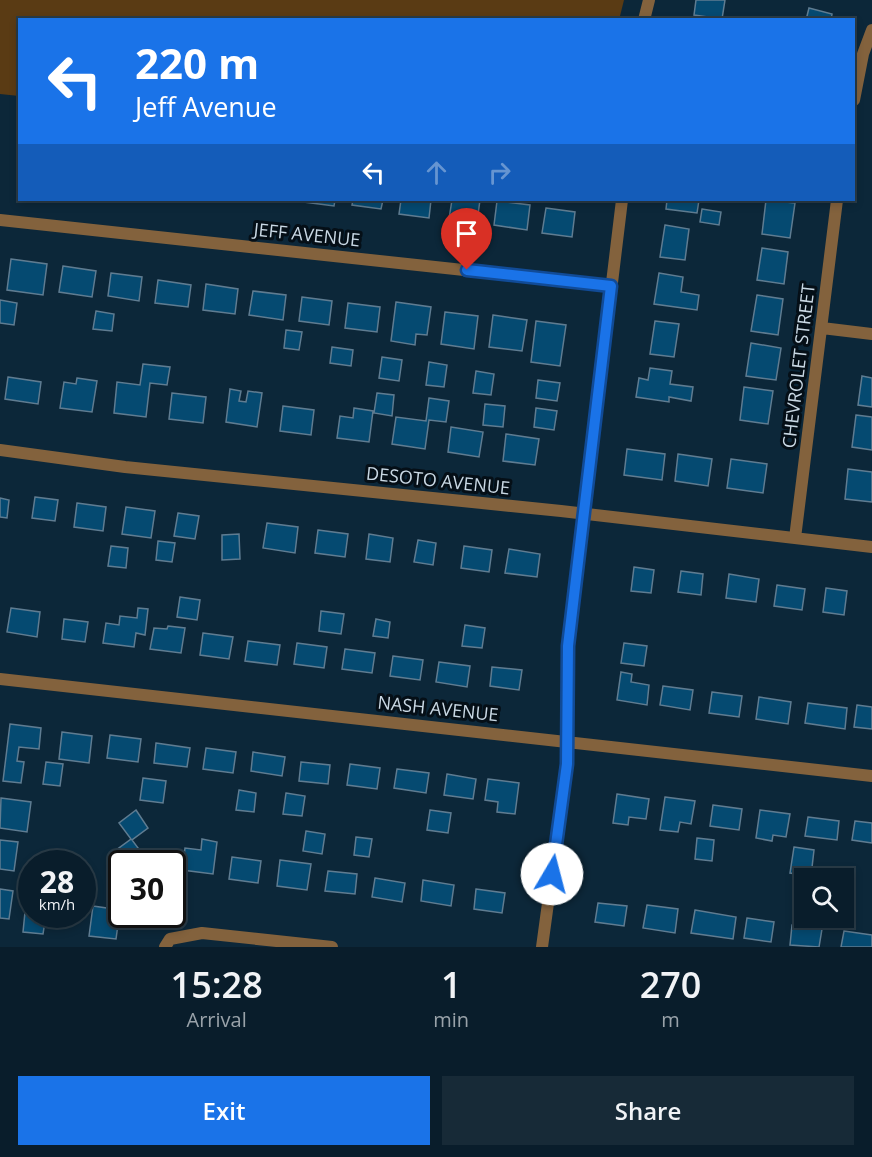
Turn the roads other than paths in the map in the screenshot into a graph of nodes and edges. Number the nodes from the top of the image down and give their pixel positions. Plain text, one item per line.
1 (649, 0) edge
2 (644, 18) edge
3 (872, 30) edge
4 (868, 56) edge
5 (855, 97) edge
6 (622, 201) edge
7 (837, 201) edge
8 (0, 220) edge
9 (611, 286) junction
10 (822, 328) junction
11 (872, 334) edge
12 (0, 450) edge
13 (583, 514) junction
14 (795, 538) junction
15 (872, 547) edge
16 (0, 679) edge
17 (568, 741) junction
18 (872, 776) edge
19 (165, 947) edge
20 (332, 947) edge
21 (542, 947) edge

1 - 2 street
3 - 4 street
4 - 5 street
6 - 9 street
7 - 10 street, CHEVROLET STREET
8 - 9 street, JEFF AVENUE
9 - 13 street
10 - 11 street
10 - 14 street, CHEVROLET STREET
12 - 13 street, DESOTO AVENUE
13 - 14 street, DESOTO AVENUE
13 - 17 street
14 - 15 street, DESOTO AVENUE
16 - 17 street, NASH AVENUE
17 - 18 street, NASH AVENUE
17 - 21 street
19 - 20 street

